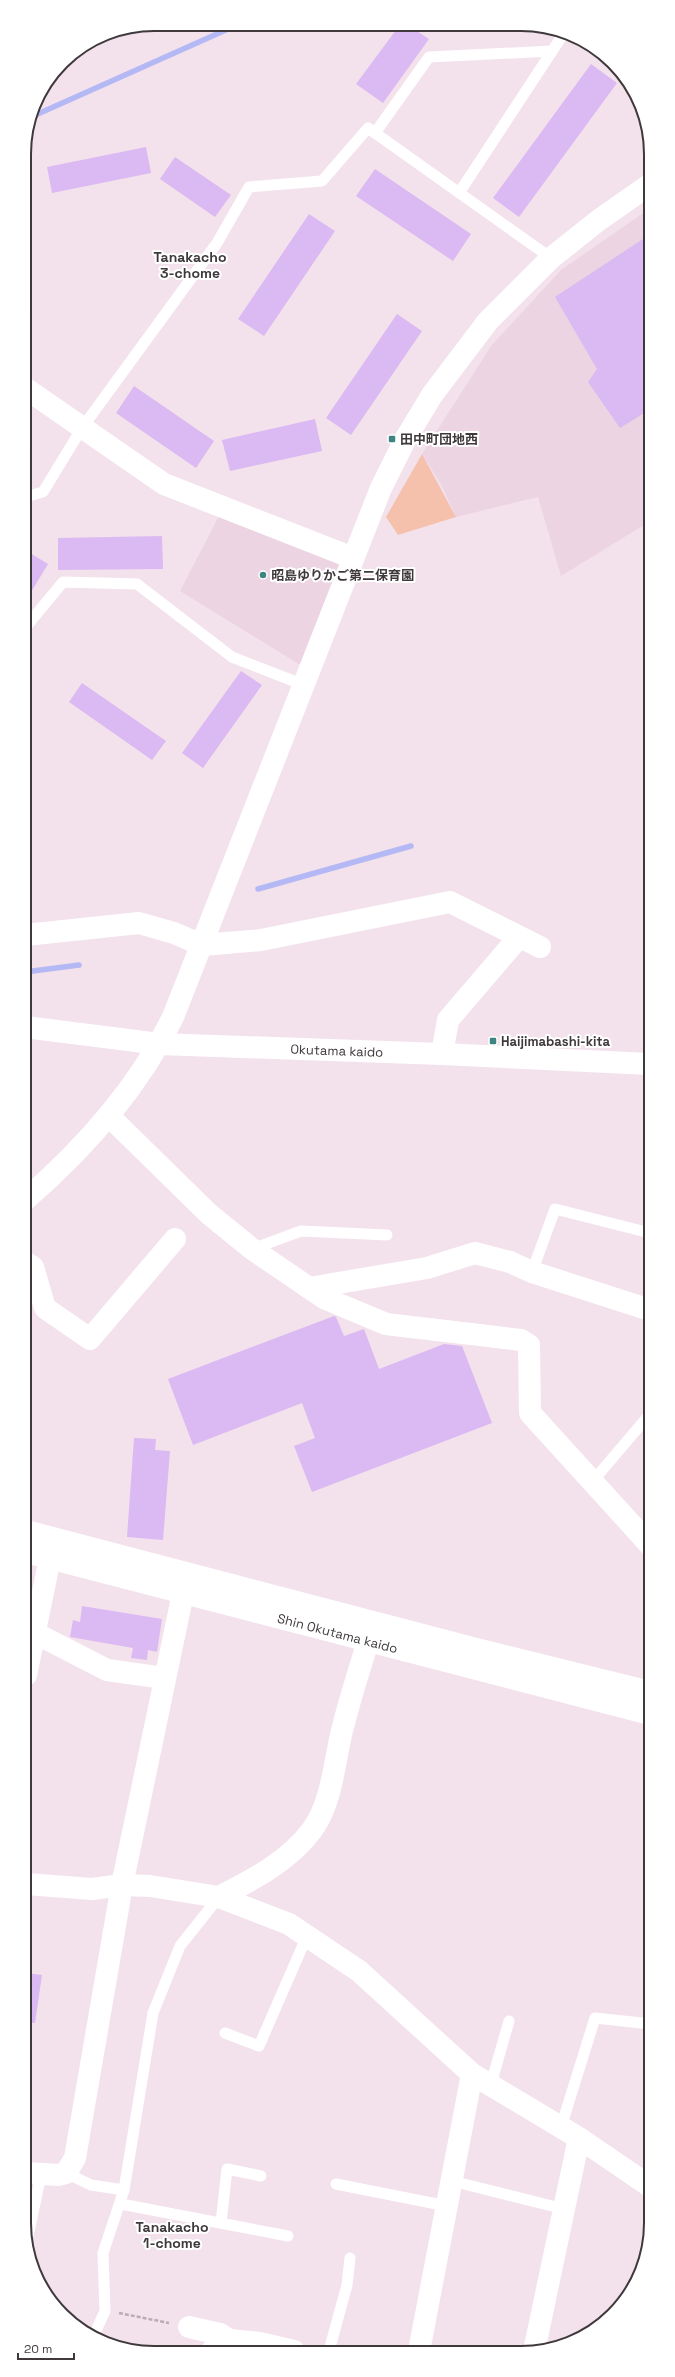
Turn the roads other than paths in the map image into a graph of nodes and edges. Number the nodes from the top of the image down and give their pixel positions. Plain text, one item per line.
1 (561, 38) edge
2 (552, 52) junction
3 (375, 133) junction
4 (644, 188) edge
5 (459, 193) junction
6 (551, 258) junction
7 (31, 393) edge
8 (82, 428) junction
9 (31, 495) edge
10 (353, 558) junction
11 (31, 621) edge
12 (304, 685) junction
13 (31, 934) edge
14 (519, 937) junction
15 (202, 945) junction
16 (540, 947) dead end
17 (31, 1028) edge
18 (160, 1044) junction
19 (442, 1054) junction
20 (644, 1064) edge
21 (109, 1116) junction
22 (31, 1195) edge
23 (644, 1231) edge
24 (387, 1235) dead end
25 (175, 1239) dead end
26 (252, 1249) junction
27 (31, 1266) edge
28 (532, 1272) junction
29 (309, 1288) junction
30 (644, 1308) edge
31 (644, 1421) edge
32 (592, 1482) junction
33 (31, 1533) edge
34 (644, 1538) edge
35 (31, 1553) edge
36 (50, 1558) junction
37 (185, 1582) junction
38 (31, 1625) edge
39 (31, 1633) edge
40 (368, 1641) junction
41 (164, 1678) junction
42 (644, 1690) edge
43 (644, 1712) edge
44 (31, 1884) edge
45 (122, 1885) junction
46 (219, 1897) junction
47 (307, 1936) junction
48 (509, 2021) dead end
49 (644, 2023) edge
50 (225, 2033) dead end
51 (472, 2074) junction
52 (491, 2084) junction
53 (561, 2127) junction
54 (580, 2138) junction
55 (66, 2173) junction
56 (34, 2174) edge
57 (261, 2176) dead end
58 (452, 2181) junction
59 (644, 2181) edge
60 (336, 2184) dead end
61 (124, 2190) junction
62 (31, 2201) edge
63 (121, 2204) junction
64 (447, 2206) junction
65 (564, 2209) junction
66 (221, 2223) junction
67 (288, 2236) dead end
68 (350, 2258) dead end
69 (189, 2327) road end
70 (96, 2332) edge
71 (535, 2345) edge
72 (220, 2346) edge
73 (273, 2346) edge
74 (330, 2346) edge
75 (420, 2346) edge

1 - 2 lane
2 - 3 lane
2 - 5 lane
3 - 5 lane
3 - 8 lane
4 - 6 street
5 - 6 lane
6 - 10 street
7 - 8 street
8 - 9 lane
8 - 10 street
10 - 12 street
11 - 12 lane
12 - 15 street
13 - 15 street
14 - 15 street
14 - 16 street
14 - 19 street
15 - 18 street
17 - 18 street, Okutama kaido
18 - 19 street, Okutama kaido
18 - 21 street
19 - 20 street, Okutama kaido
21 - 22 street
21 - 26 street
23 - 28 lane
24 - 26 lane
25 - 27 street
26 - 29 street
28 - 29 street
28 - 30 street
29 - 32 street
31 - 32 lane
32 - 34 street
33 - 37 street, Shin Okutama kaido
35 - 36 street, Shin Okutama kaido
36 - 37 street, Shin Okutama kaido
36 - 38 street
37 - 40 street, Shin Okutama kaido
37 - 41 street
37 - 42 street, Shin Okutama kaido
39 - 41 street
40 - 43 street, Shin Okutama kaido
40 - 46 street
41 - 45 street
44 - 45 street
45 - 46 street
45 - 55 street
46 - 47 street
46 - 61 lane
47 - 50 lane
47 - 51 street
48 - 52 lane
49 - 53 lane
51 - 52 street
51 - 58 street
52 - 53 street
53 - 54 street
54 - 59 street
54 - 65 street
55 - 56 street
55 - 61 lane
56 - 62 lane
57 - 66 lane
58 - 64 street
58 - 65 lane
60 - 64 lane
61 - 63 lane
63 - 66 lane
63 - 70 lane
64 - 75 street
65 - 71 street
66 - 67 lane
68 - 74 lane
69 - 72 street
72 - 73 street

